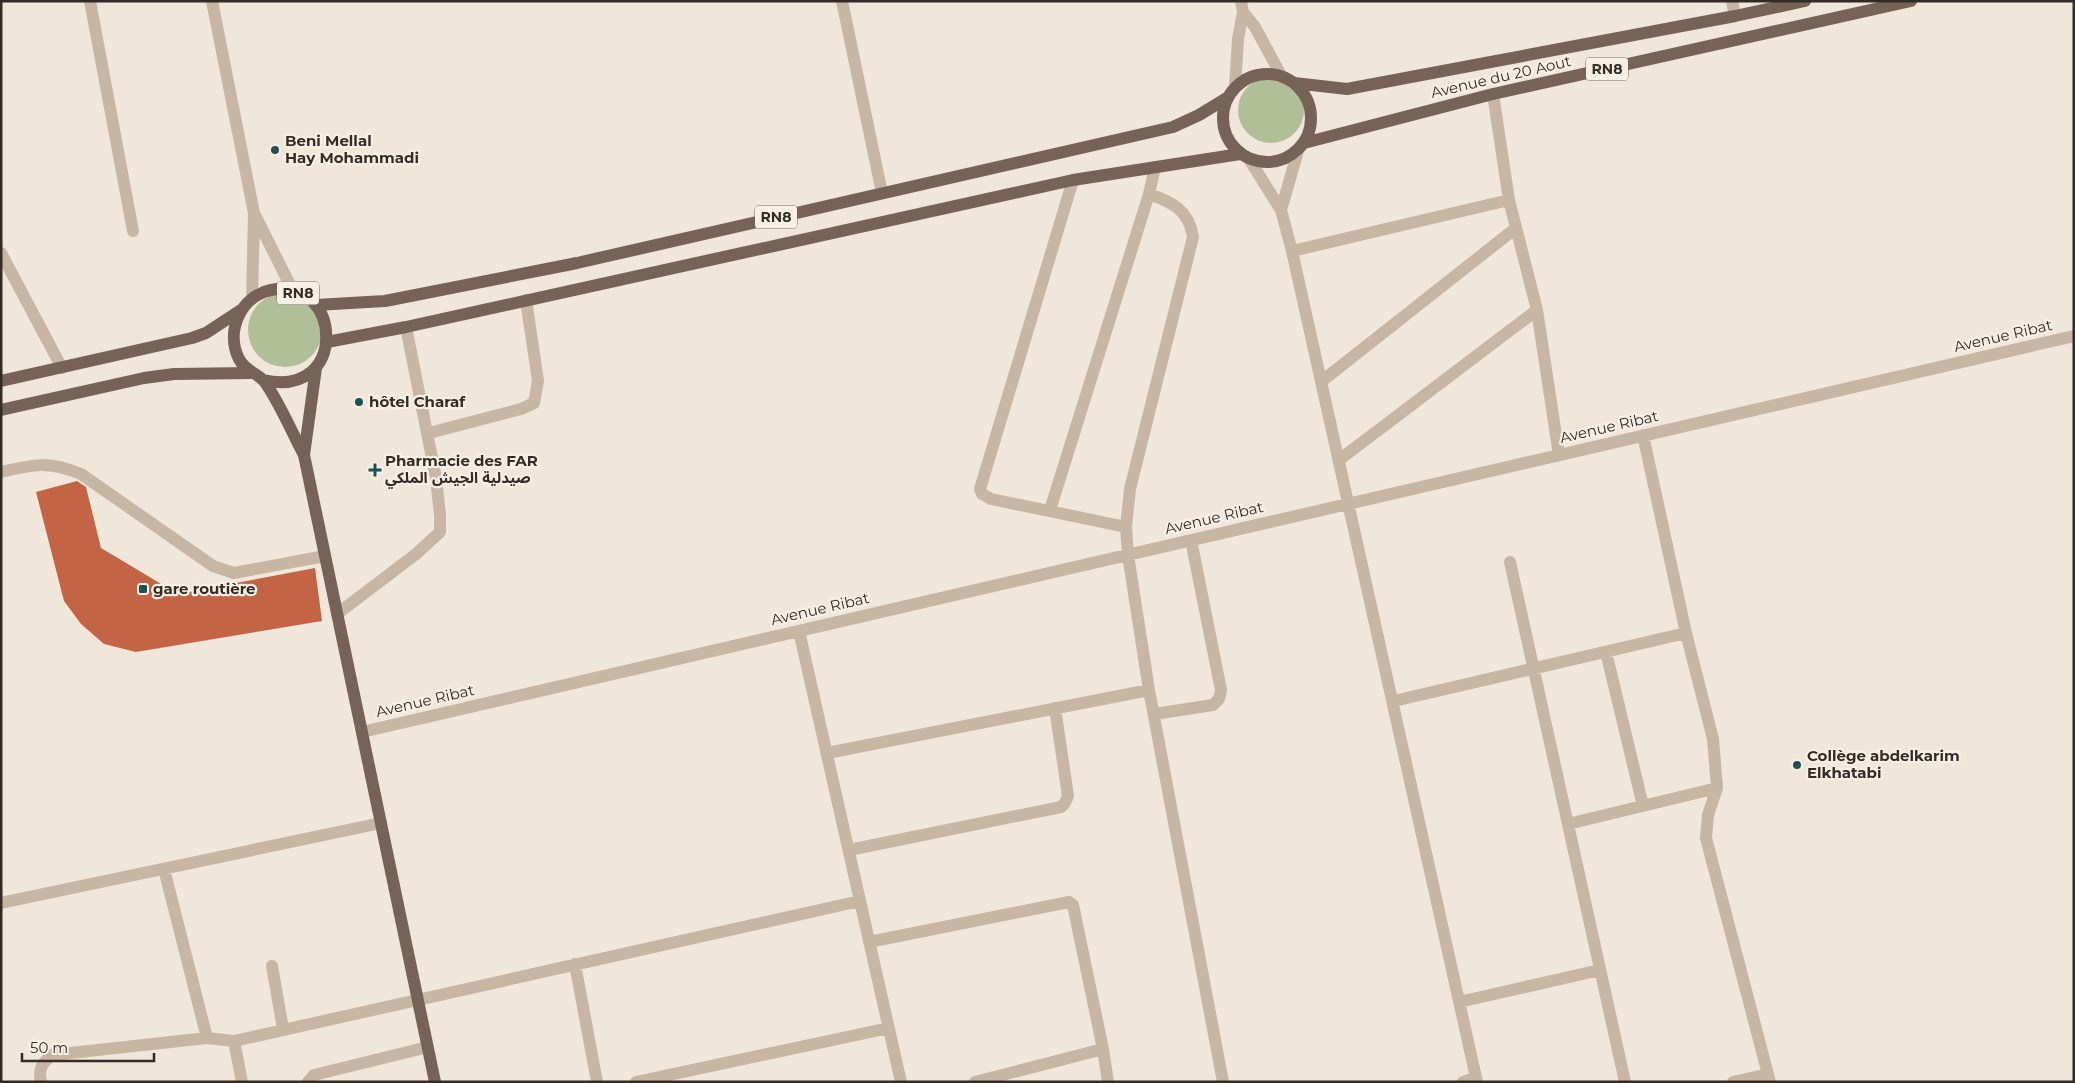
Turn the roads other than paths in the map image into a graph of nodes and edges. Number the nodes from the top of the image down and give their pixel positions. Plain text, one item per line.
1 (90, 1) edge
2 (212, 1) edge
3 (842, 1) edge
4 (1732, 1) edge
5 (1805, 1) edge
6 (1911, 1) edge
7 (1242, 7) edge
8 (1734, 16) junction
9 (1282, 77) junction
10 (1294, 83) junction
11 (1235, 87) junction
12 (1494, 94) junction
13 (1227, 98) junction
14 (1301, 147) junction
15 (1245, 157) junction
16 (1155, 167) junction
17 (1073, 180) junction
18 (882, 192) junction
19 (1148, 194) junction
20 (1509, 200) junction
21 (1281, 210) junction
22 (254, 213) junction
23 (1516, 228) junction
24 (134, 230) dead end
25 (1292, 252) junction
26 (1, 253) edge
27 (293, 291) junction
28 (252, 299) junction
29 (526, 300) junction
30 (316, 306) junction
31 (241, 310) junction
32 (1536, 310) junction
33 (406, 327) junction
34 (2074, 336) edge
35 (328, 342) junction
36 (62, 368) junction
37 (316, 368) junction
38 (250, 373) junction
39 (263, 380) junction
40 (1, 381) edge
41 (1322, 381) junction
42 (1, 410) edge
43 (429, 433) junction
44 (1643, 436) junction
45 (304, 455) junction
46 (1559, 455) junction
47 (1340, 460) junction
48 (1, 472) edge
49 (1349, 504) junction
50 (1050, 510) junction
51 (1126, 528) junction
52 (1191, 540) junction
53 (1128, 555) junction
54 (326, 556) junction
55 (1510, 562) dead end
56 (338, 614) junction
57 (799, 631) junction
58 (1686, 633) junction
59 (1606, 652) junction
60 (1534, 669) junction
61 (1149, 690) junction
62 (1394, 702) junction
63 (1055, 708) junction
64 (1154, 714) junction
65 (362, 732) junction
66 (827, 753) junction
67 (1717, 788) junction
68 (1643, 806) junction
69 (381, 823) junction
70 (1568, 824) junction
71 (849, 850) junction
72 (164, 869) junction
73 (860, 901) junction
74 (1, 903) edge
75 (869, 942) junction
76 (575, 964) junction
77 (272, 966) dead end
78 (1600, 970) junction
79 (418, 998) junction
80 (1459, 1002) junction
81 (889, 1028) junction
82 (283, 1029) junction
83 (207, 1038) junction
84 (234, 1041) junction
85 (428, 1047) junction
86 (1103, 1049) junction
87 (1769, 1078) edge
88 (1477, 1079) edge
89 (41, 1082) edge
90 (242, 1082) edge
91 (308, 1082) edge
92 (435, 1082) edge
93 (597, 1082) edge
94 (636, 1082) edge
95 (901, 1082) edge
96 (975, 1082) edge
97 (1108, 1082) edge
98 (1223, 1082) edge
99 (1463, 1082) edge
100 (1625, 1082) edge
101 (1733, 1082) edge

1 - 24 street
2 - 22 street
3 - 18 street
4 - 8 street
5 - 8 main road, Avenue du 20 Aout / RN8
6 - 12 main road, Avenue du 20 Aout / RN8
7 - 9 street
7 - 11 street
8 - 10 main road, Avenue du 20 Aout / RN8
9 - 10 main road, RN8
9 - 11 main road, RN8
10 - 14 main road, RN8
11 - 13 main road, RN8
12 - 14 main road, Avenue du 20 Aout / RN8
12 - 20 street
13 - 15 main road, RN8
13 - 18 main road, RN8
14 - 15 main road, RN8
14 - 21 street
15 - 16 main road, RN8
15 - 21 street
16 - 17 main road, RN8
16 - 19 street
17 - 29 main road, RN8
17 - 50 street
18 - 30 main road, RN8
19 - 50 street
19 - 51 street
20 - 23 street
20 - 25 street
21 - 25 street
22 - 27 street
22 - 28 street
23 - 32 street
23 - 41 street
25 - 41 street
26 - 36 street
27 - 28 main road, RN8
27 - 30 main road, RN8
28 - 31 main road, RN8
29 - 33 main road, RN8
29 - 43 street
30 - 35 main road, RN8
31 - 36 main road, RN8
31 - 38 main road, RN8
32 - 46 street
32 - 47 street
33 - 35 main road, RN8
33 - 43 street
34 - 44 street, Avenue Ribat
35 - 37 main road
36 - 40 main road, RN8
37 - 39 main road, RN8
37 - 45 main road
38 - 39 main road, RN8
38 - 42 main road, RN8
39 - 45 main road
41 - 47 street
43 - 56 street
44 - 46 street, Avenue Ribat
44 - 58 street
45 - 54 main road
46 - 49 street, Avenue Ribat
47 - 49 street
48 - 54 street
49 - 52 street, Avenue Ribat
49 - 62 street
50 - 51 street
51 - 53 street
52 - 53 street, Avenue Ribat
52 - 64 street
53 - 57 street, Avenue Ribat
53 - 61 street
54 - 56 main road
55 - 60 street
56 - 65 main road
57 - 65 street, Avenue Ribat
57 - 66 street
58 - 59 street
58 - 67 street
59 - 60 street
59 - 68 street
60 - 62 street
60 - 70 street
61 - 63 street
61 - 64 street
62 - 80 street
63 - 66 street
63 - 71 street
64 - 98 street
65 - 69 main road
66 - 71 street
67 - 68 street
67 - 87 street
68 - 70 street
69 - 72 street
69 - 79 main road
70 - 78 street
71 - 73 street
72 - 74 street
72 - 83 street
73 - 75 street
73 - 76 street
75 - 81 street
75 - 86 street
76 - 79 street
76 - 93 street
77 - 82 street
78 - 80 street
78 - 100 street
79 - 82 street
79 - 85 main road
80 - 88 street
81 - 94 street
81 - 95 street
82 - 84 street
83 - 84 street
83 - 89 street
84 - 90 street
85 - 91 street
85 - 92 main road
86 - 96 street
86 - 97 street
87 - 101 street
88 - 99 street

